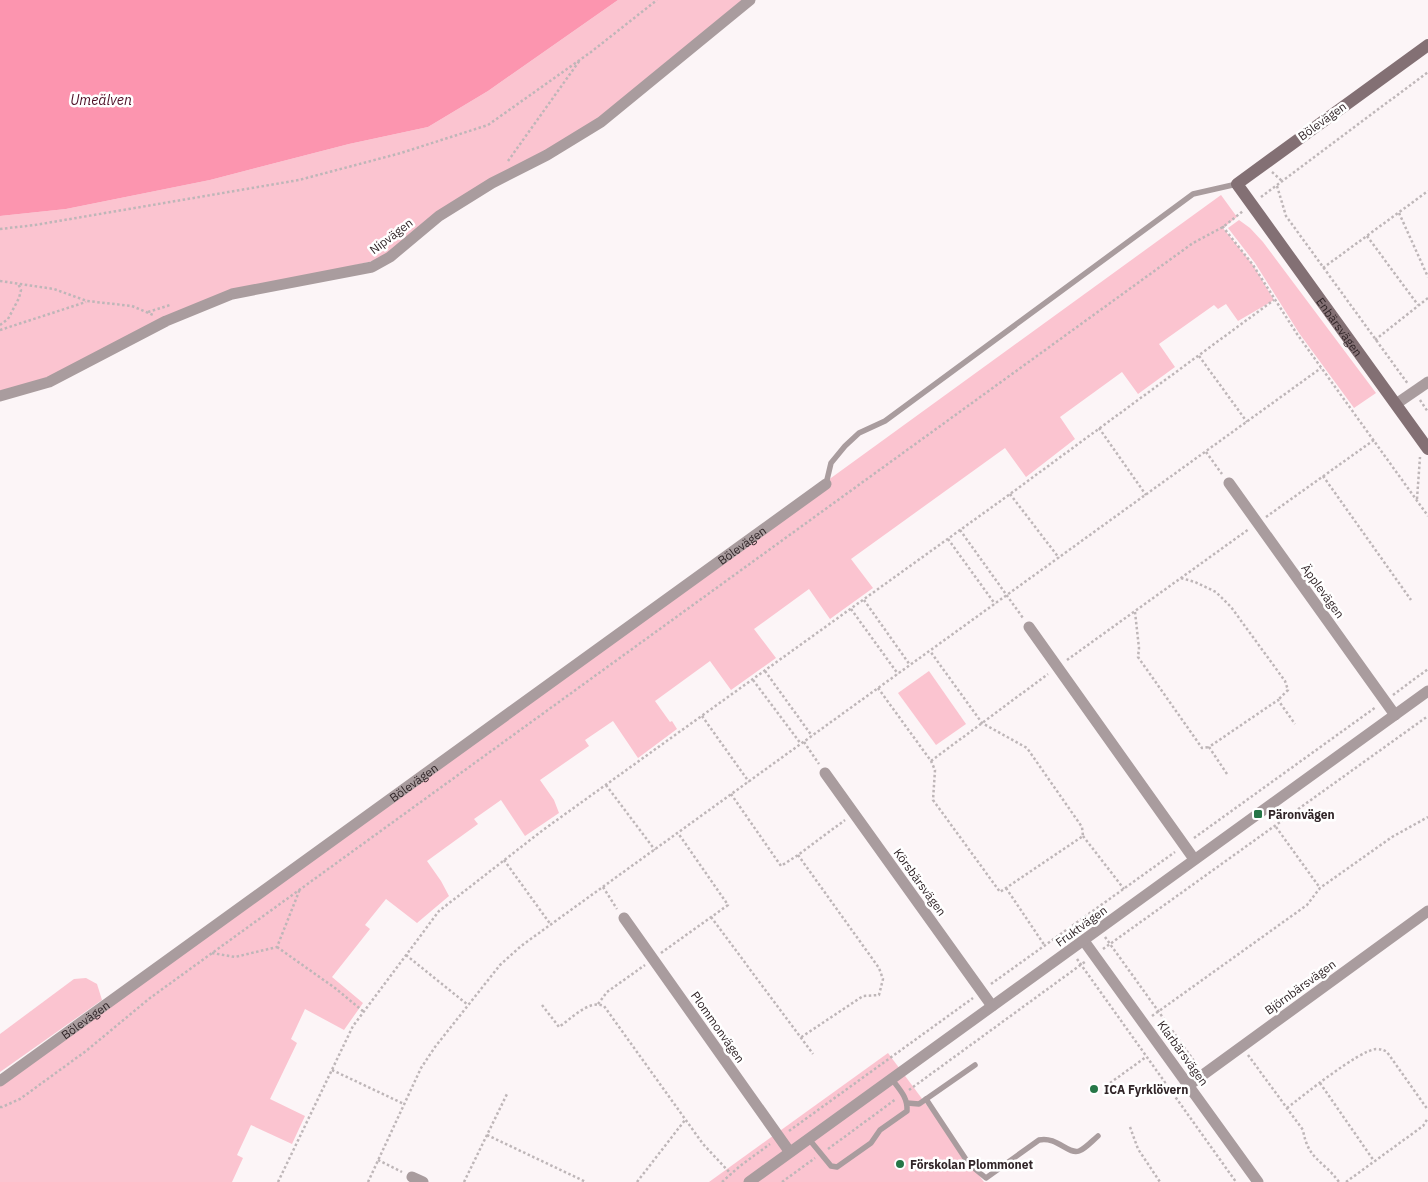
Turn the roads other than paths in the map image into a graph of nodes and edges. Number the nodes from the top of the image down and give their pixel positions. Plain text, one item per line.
1 (750, 0) edge
2 (1428, 45) edge
3 (1237, 184) junction
4 (1428, 382) edge
5 (0, 396) edge
6 (1396, 404) junction
7 (1424, 452) edge
8 (1229, 483) road end
9 (826, 484) joint
10 (1029, 627) road end
11 (1428, 691) edge
12 (1394, 715) junction
13 (825, 774) road end
14 (1194, 859) junction
15 (1428, 911) edge
16 (624, 918) road end
17 (1084, 941) junction
18 (992, 1006) junction
19 (975, 1065) dead end
20 (891, 1078) junction
21 (0, 1081) edge
22 (1189, 1085) junction
23 (926, 1099) junction
24 (907, 1103) junction
25 (1098, 1136) dead end
26 (808, 1138) junction
27 (790, 1151) junction
28 (749, 1182) edge
29 (1258, 1182) edge

1 - 5 street, Nipvägen
2 - 3 street, Bölevägen
3 - 6 street, Enbärsvägen
3 - 9 lane
4 - 6 street
6 - 7 street, Enbärsvägen
8 - 12 street, Äpplevägen
9 - 21 street, Bölevägen
10 - 14 street
11 - 12 street, Fruktvägen
12 - 14 street, Fruktvägen
13 - 18 street, Körsbärsvägen
14 - 17 street, Fruktvägen
15 - 22 street, Björnbärsvägen
16 - 27 street, Plommonvägen
17 - 18 street, Fruktvägen
17 - 22 street, Klarbärsvägen
18 - 20 street, Fruktvägen
19 - 23 lane
20 - 24 lane
20 - 26 street, Fruktvägen
22 - 29 street, Klarbärsvägen
23 - 24 lane
23 - 25 lane
24 - 26 lane
26 - 27 street, Fruktvägen
27 - 28 street, Fruktvägen

